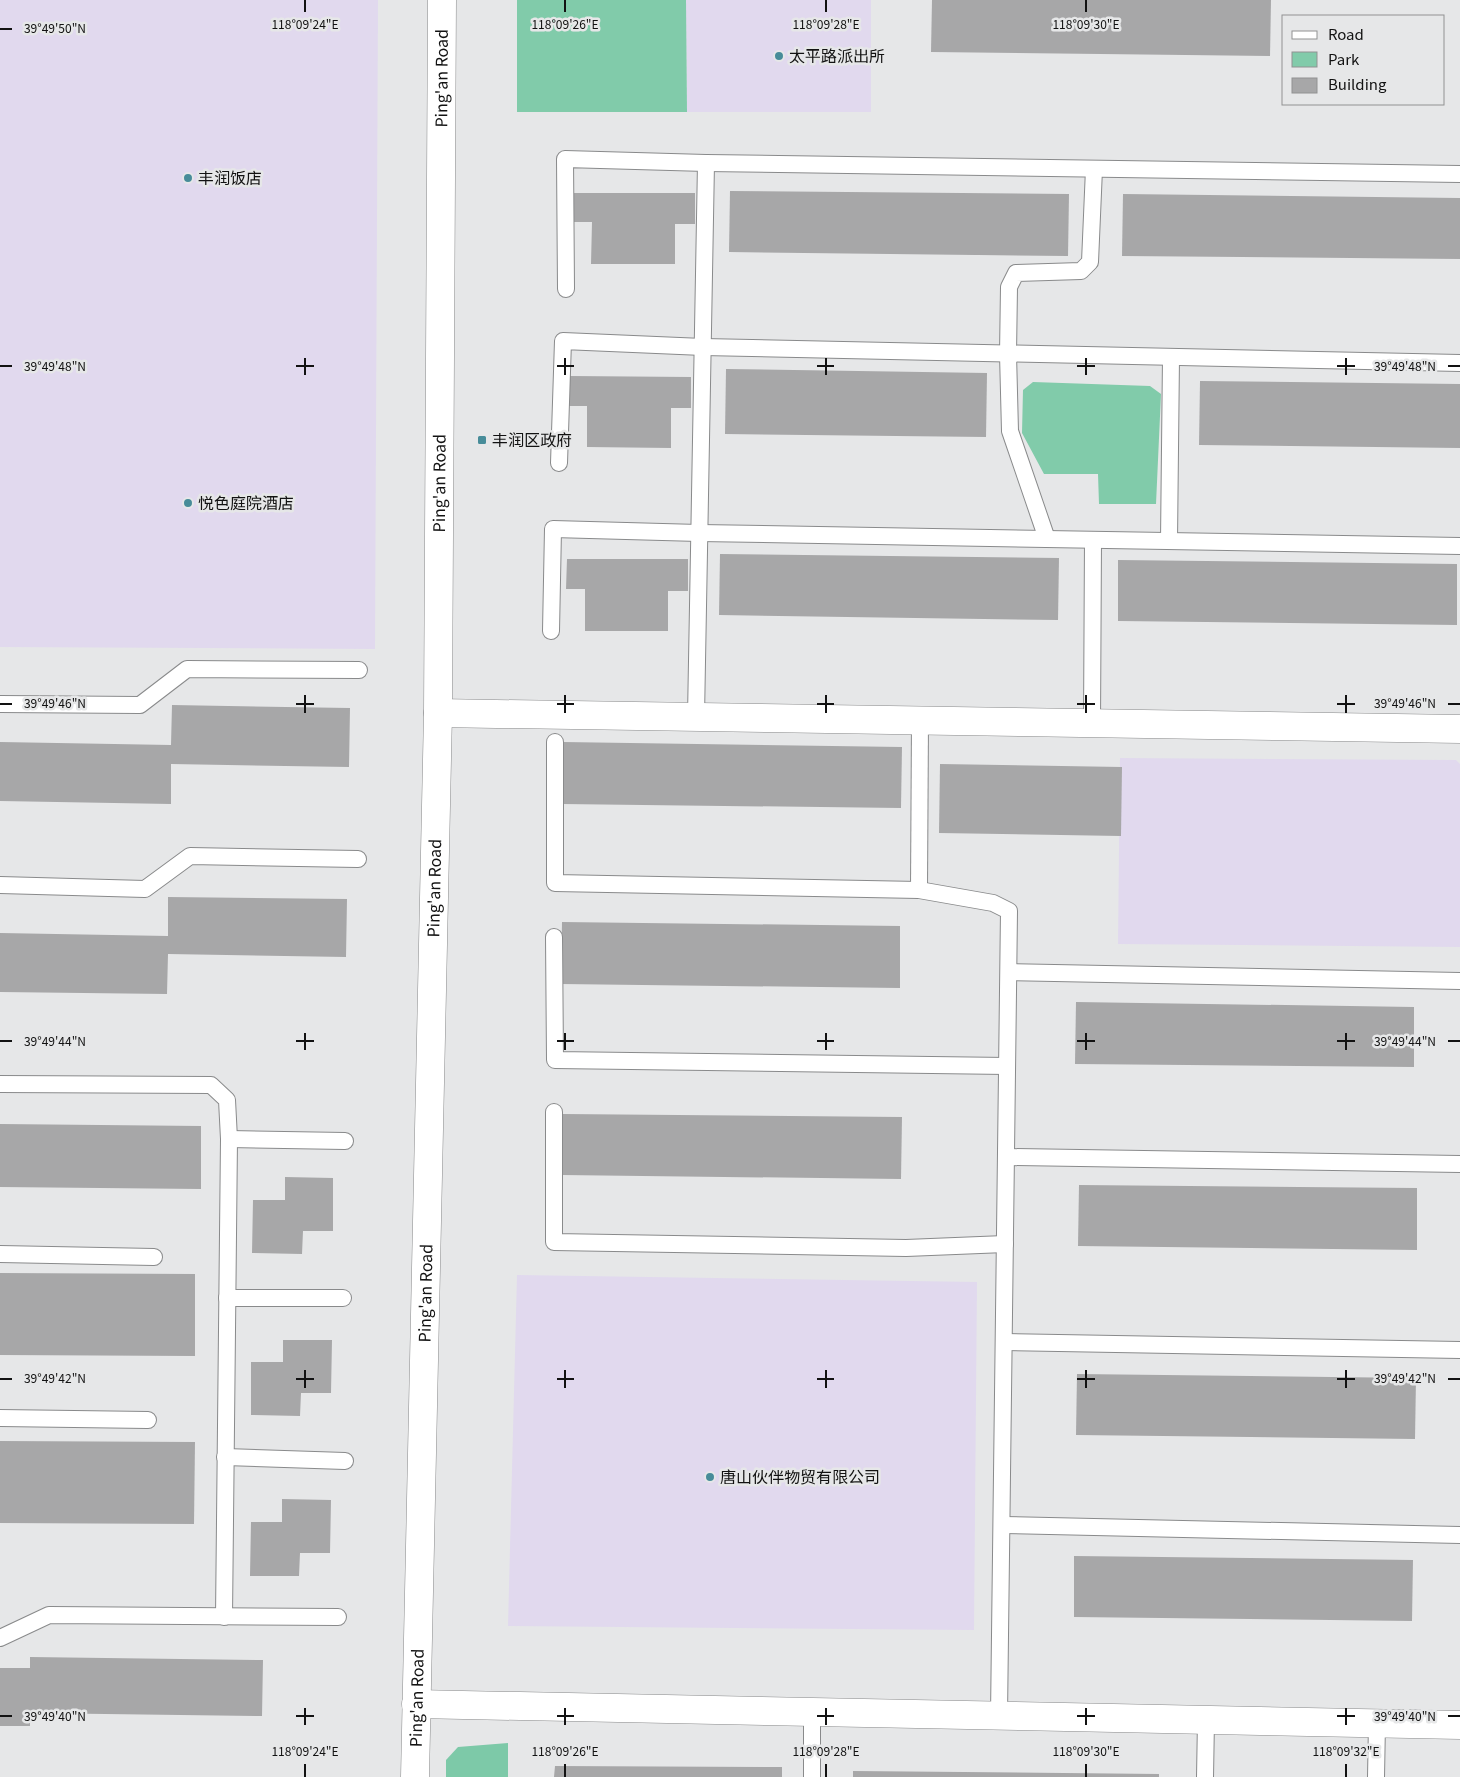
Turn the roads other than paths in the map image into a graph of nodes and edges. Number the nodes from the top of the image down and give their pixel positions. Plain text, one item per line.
1 (442, 0) edge
2 (706, 163) junction
3 (1094, 169) junction
4 (1460, 174) edge
5 (566, 289) dead end
6 (702, 347) junction
7 (1008, 354) junction
8 (1171, 357) junction
9 (1460, 363) edge
10 (559, 463) dead end
11 (699, 533) junction
12 (1047, 539) junction
13 (1093, 540) junction
14 (1169, 541) junction
15 (1460, 546) edge
16 (551, 631) dead end
17 (359, 670) dead end
18 (0, 704) edge
19 (438, 713) junction
20 (696, 717) junction
21 (920, 720) junction
22 (1092, 723) junction
23 (1460, 729) edge
24 (554, 742) dead end
25 (358, 859) dead end
26 (0, 885) edge
27 (919, 890) junction
28 (554, 937) dead end
29 (1009, 972) junction
30 (1460, 981) edge
31 (1008, 1066) junction
32 (0, 1084) edge
33 (554, 1112) dead end
34 (228, 1139) junction
35 (345, 1141) dead end
36 (1008, 1157) junction
37 (1460, 1164) edge
38 (1005, 1244) junction
39 (0, 1254) edge
40 (154, 1257) dead end
41 (227, 1298) junction
42 (343, 1298) dead end
43 (1004, 1342) junction
44 (1460, 1350) edge
45 (0, 1418) edge
46 (148, 1420) dead end
47 (225, 1457) junction
48 (345, 1461) dead end
49 (1002, 1525) junction
50 (1460, 1535) edge
51 (224, 1616) junction
52 (338, 1617) dead end
53 (0, 1638) edge
54 (416, 1704) junction
55 (812, 1712) junction
56 (1000, 1716) junction
57 (1206, 1720) junction
58 (1376, 1723) junction
59 (1460, 1724) edge
60 (415, 1777) edge
61 (812, 1777) edge
62 (1205, 1777) edge
63 (1376, 1777) edge

1 - 19 street, Ping'an Road
2 - 3 lane
2 - 5 lane
2 - 6 lane
3 - 4 lane
3 - 7 lane
6 - 7 lane
6 - 10 lane
6 - 11 lane
7 - 8 lane
7 - 12 lane
8 - 9 lane
8 - 14 lane
11 - 12 lane
11 - 16 lane
11 - 20 lane
12 - 13 lane
13 - 14 lane
13 - 22 lane
14 - 15 lane
17 - 18 lane
19 - 20 street
19 - 54 street, Ping'an Road
20 - 21 street
21 - 22 street
21 - 27 lane
22 - 23 street
24 - 27 lane
25 - 26 lane
27 - 29 lane
28 - 31 lane
29 - 30 lane
29 - 31 lane
31 - 36 lane
32 - 34 lane
33 - 38 lane
34 - 35 lane
34 - 41 lane
36 - 37 lane
36 - 38 lane
38 - 43 lane
39 - 40 lane
41 - 42 lane
41 - 47 lane
43 - 44 lane
43 - 49 lane
45 - 46 lane
47 - 48 lane
47 - 51 lane
49 - 50 lane
49 - 56 lane
51 - 52 lane
51 - 53 lane
54 - 55 street
54 - 60 street, Ping'an Road
55 - 56 street
55 - 61 lane
56 - 57 street
57 - 58 street
57 - 62 lane
58 - 59 street
58 - 63 lane

